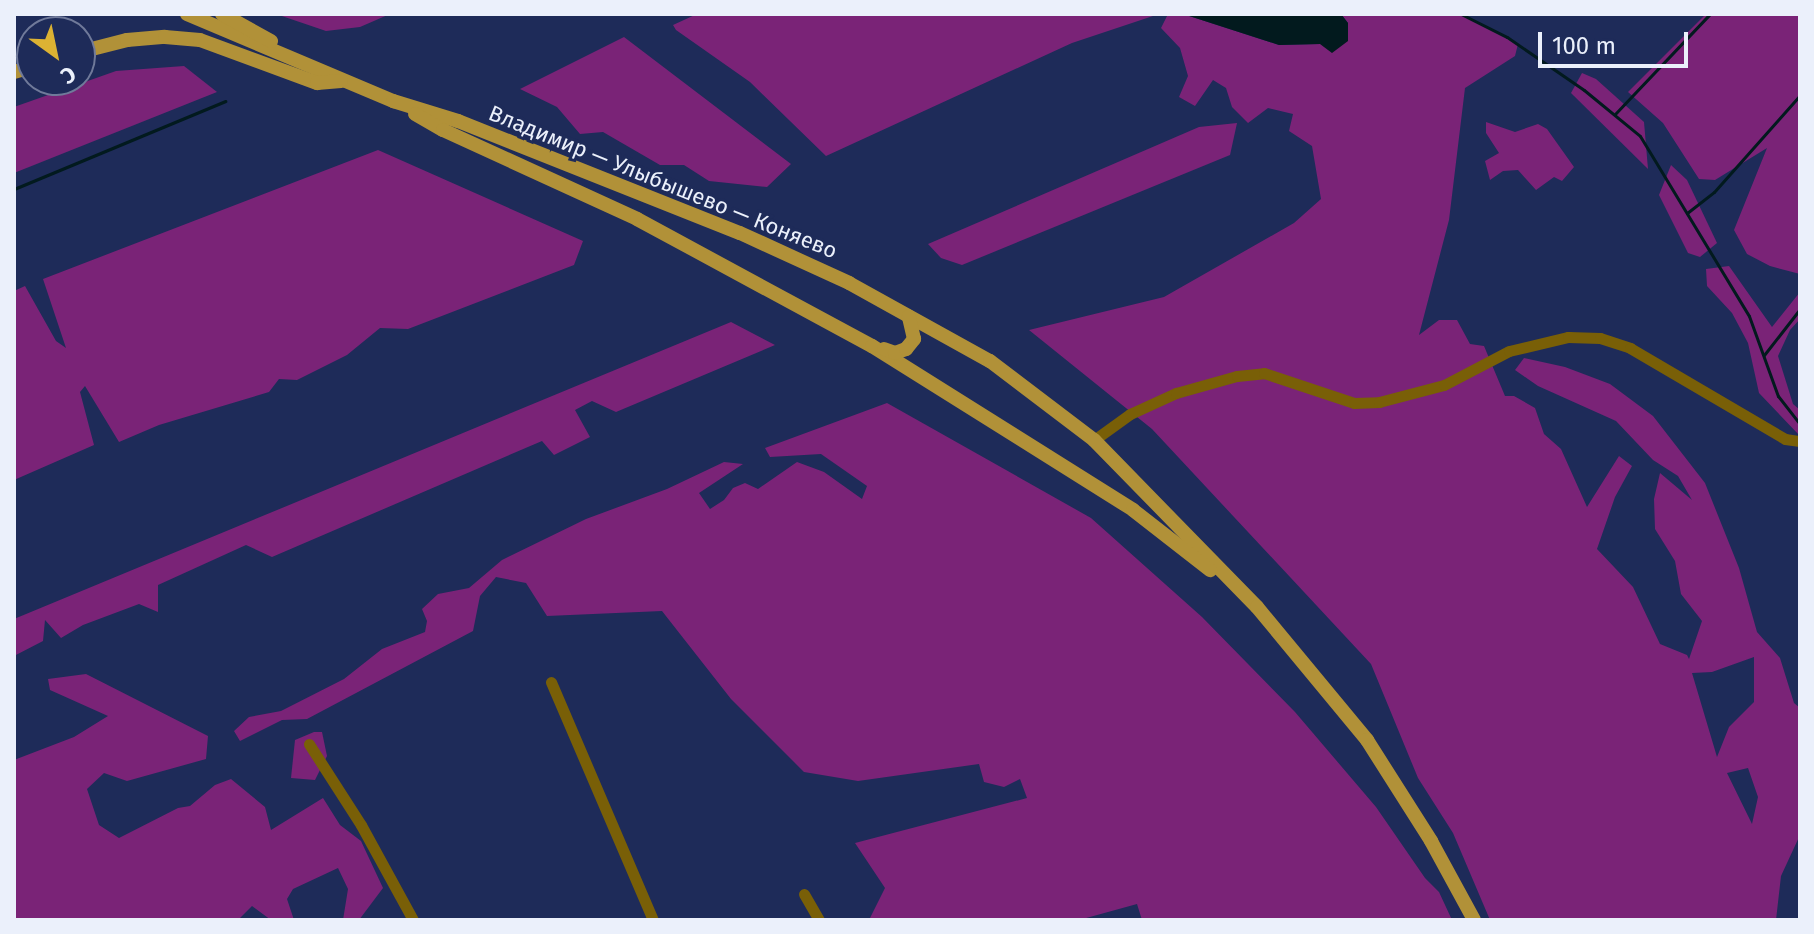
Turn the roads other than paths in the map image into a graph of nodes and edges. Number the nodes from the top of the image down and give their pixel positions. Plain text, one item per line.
1 (187, 14) edge
2 (222, 14) edge
3 (96, 48) edge
4 (345, 81) junction
5 (393, 101) junction
6 (909, 317) junction
7 (872, 346) junction
8 (1094, 440) junction
9 (1800, 441) edge
10 (1293, 651) junction
11 (551, 682) dead end
12 (309, 744) dead end
13 (804, 894) dead end
14 (413, 920) edge
15 (653, 920) edge
16 (819, 920) edge
17 (1474, 920) edge

1 - 4 main road, Владимир — Улыбышево — Коняево
2 - 4 main road
3 - 4 main road
4 - 5 main road, Владимир — Улыбышево — Коняево
5 - 6 main road, Владимир — Улыбышево — Коняево
5 - 7 main road, Владимир — Улыбышево — Коняево
6 - 7 main road, Владимир — Улыбышево — Коняево
6 - 8 main road, Владимир — Улыбышево — Коняево
7 - 10 main road, Владимир — Улыбышево — Коняево
8 - 9 street
8 - 10 main road, Владимир — Улыбышево — Коняево
10 - 17 main road, Владимир — Улыбышево — Коняево
11 - 15 street
12 - 14 street
13 - 16 street

